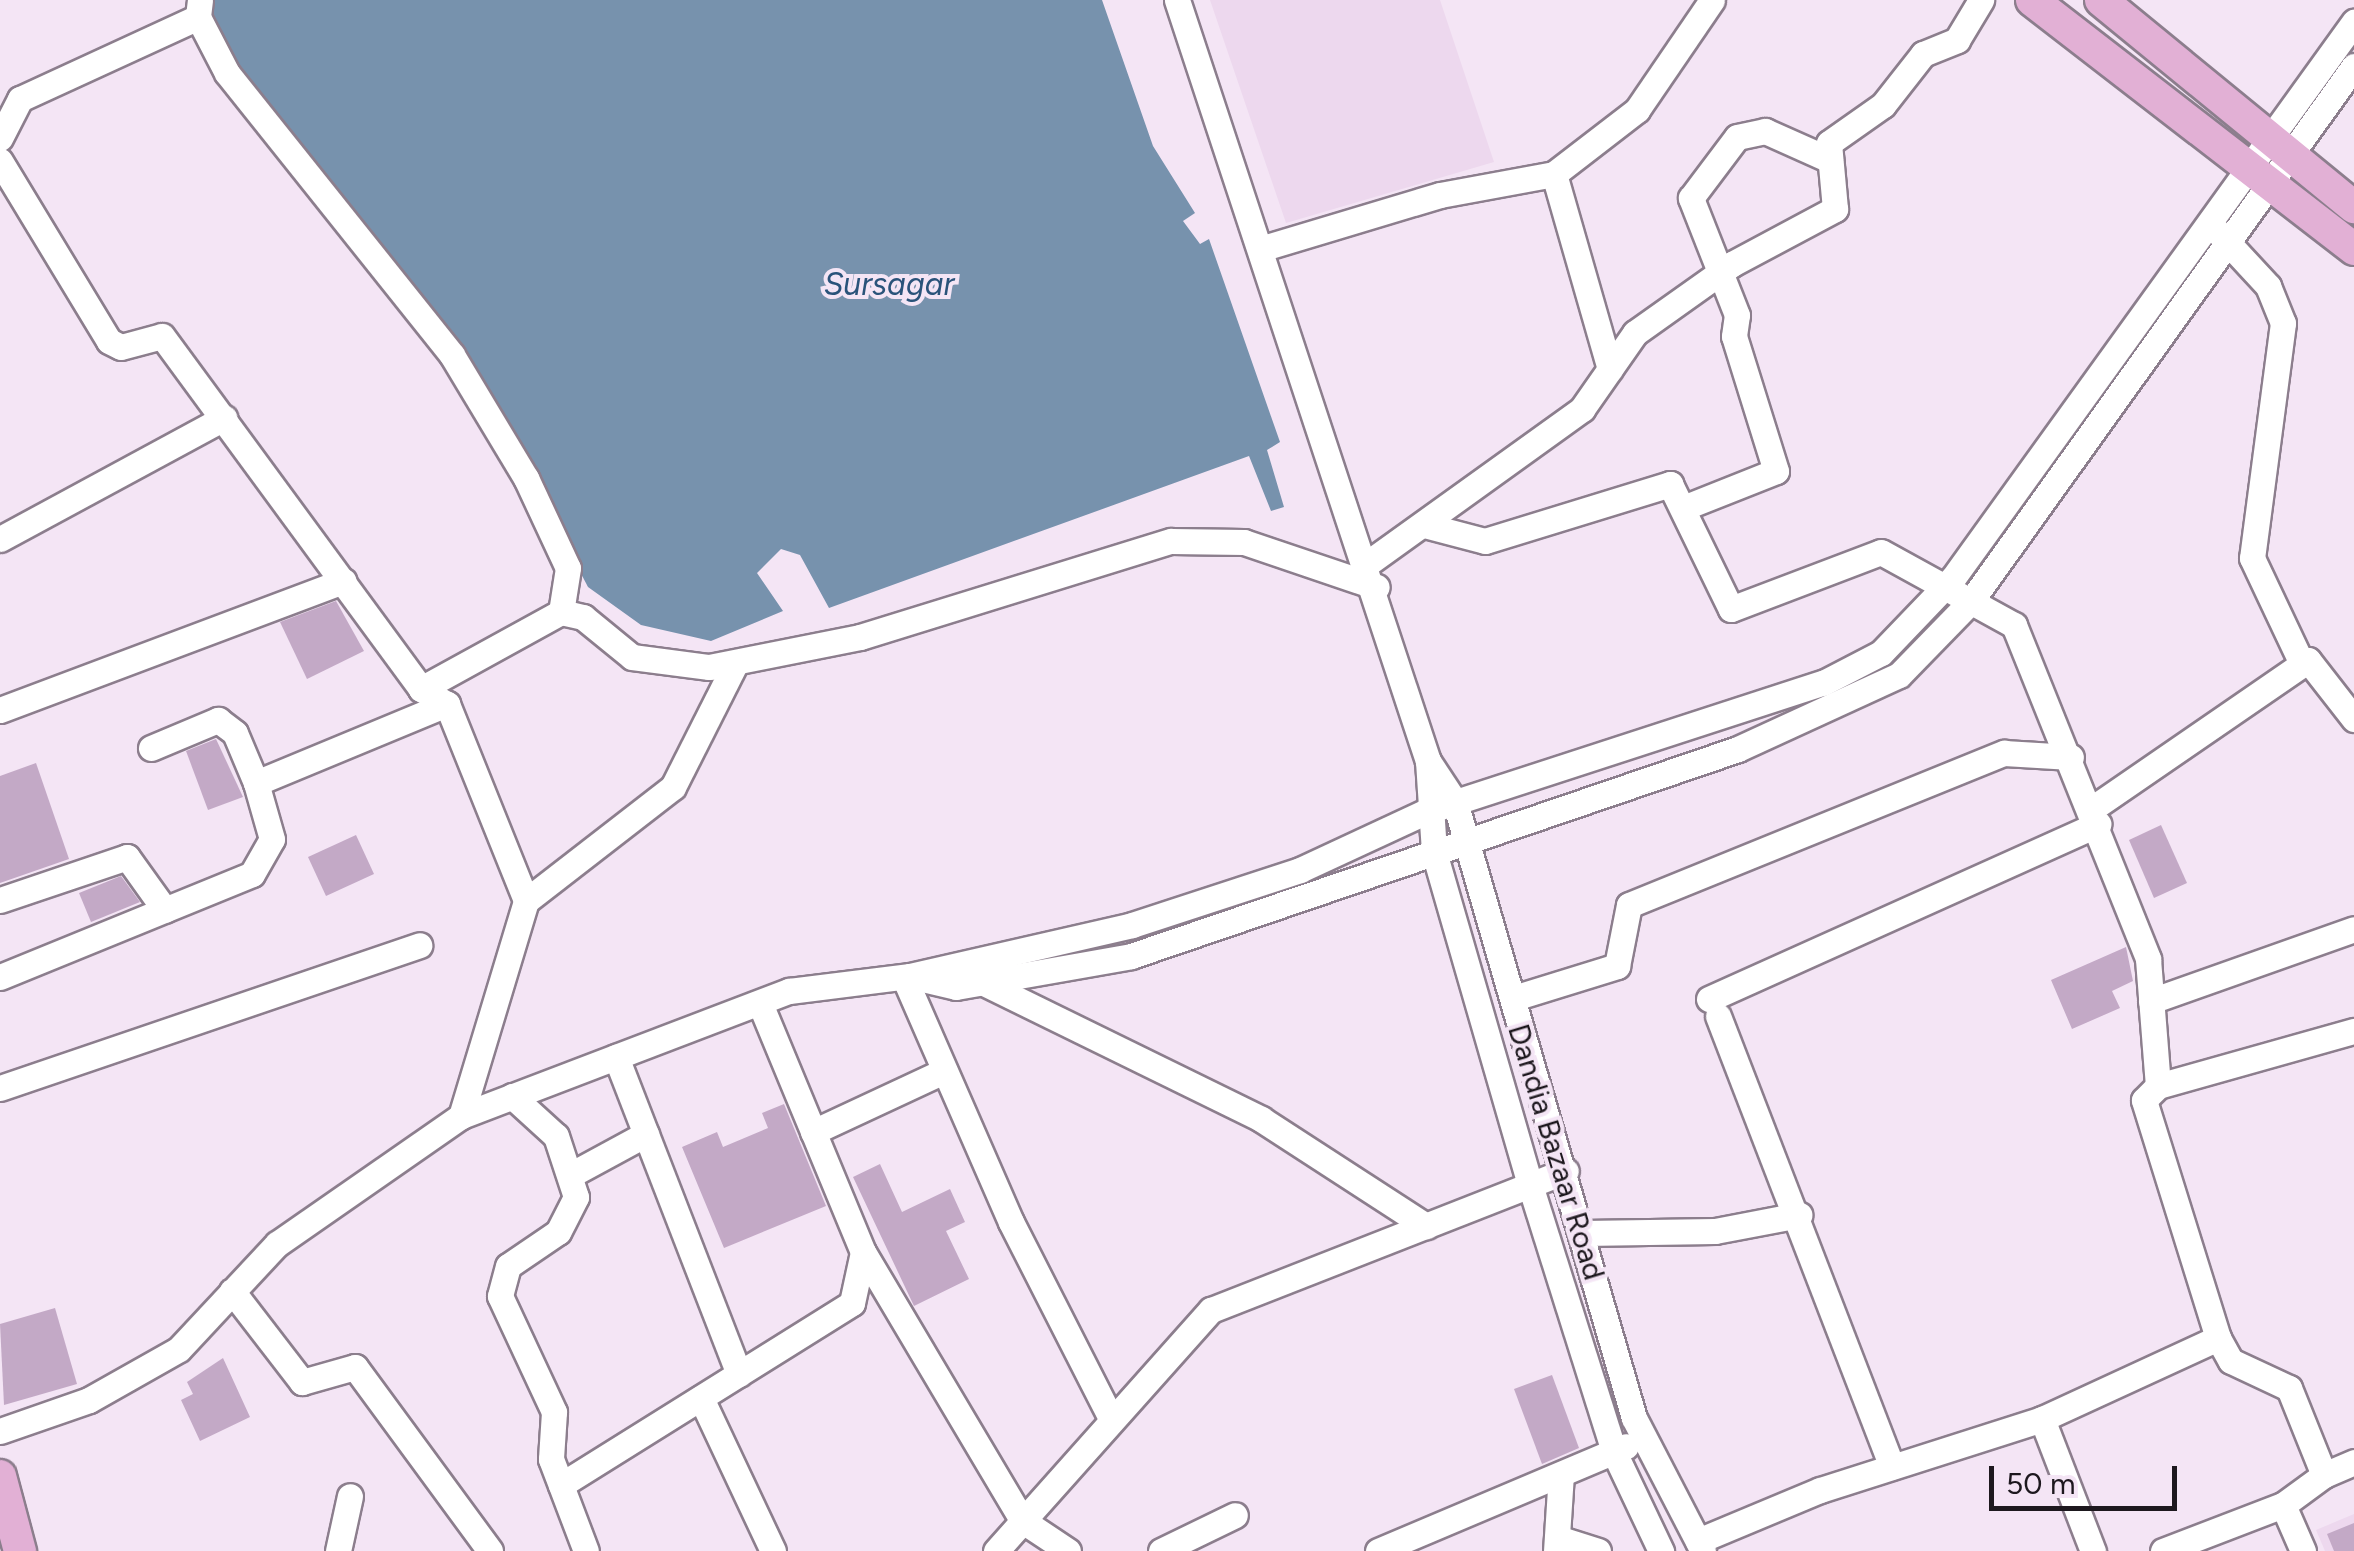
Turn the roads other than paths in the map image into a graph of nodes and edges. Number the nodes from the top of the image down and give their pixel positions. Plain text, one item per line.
1 (1177, 0) edge
2 (1712, 0) edge
3 (1980, 0) edge
4 (2032, 0) edge
5 (2101, 0) edge
6 (199, 9) edge
7 (2354, 22) edge
8 (2354, 66) edge
9 (0, 138) edge
10 (2277, 144) junction
11 (1830, 160) junction
12 (0, 161) edge
13 (1554, 174) junction
14 (2255, 175) junction
15 (2354, 208) edge
16 (2208, 222) junction
17 (2229, 241) junction
18 (1260, 249) junction
19 (2354, 250) edge
20 (1719, 273) junction
21 (1610, 369) junction
22 (224, 418) junction
23 (1683, 508) junction
24 (1424, 525) junction
25 (0, 539) edge
26 (1373, 575) junction
27 (344, 581) junction
28 (1946, 586) junction
29 (1972, 601) junction
30 (560, 612) junction
31 (735, 664) junction
32 (2302, 664) junction
33 (421, 689) junction
34 (447, 704) junction
35 (0, 710) edge
36 (2354, 719) edge
37 (151, 748) dead end
38 (2071, 757) junction
39 (1428, 761) junction
40 (256, 783) junction
41 (1455, 802) junction
42 (1425, 812) junction
43 (2096, 816) junction
44 (1466, 839) junction
45 (1434, 852) junction
46 (0, 900) edge
47 (526, 901) junction
48 (165, 910) junction
49 (2354, 929) edge
50 (418, 945) dead end
51 (979, 957) junction
52 (907, 977) junction
53 (0, 978) edge
54 (984, 984) junction
55 (1517, 997) junction
56 (2151, 1001) junction
57 (760, 1002) junction
58 (2354, 1031) edge
59 (616, 1057) junction
60 (944, 1071) junction
61 (2158, 1086) junction
62 (0, 1088) edge
63 (512, 1096) junction
64 (461, 1116) junction
65 (813, 1132) junction
66 (646, 1134) junction
67 (1566, 1171) junction
68 (572, 1174) junction
69 (1530, 1185) junction
70 (1799, 1215) junction
71 (1426, 1226) junction
72 (1583, 1233) junction
73 (863, 1252) junction
74 (232, 1291) junction
75 (2218, 1338) junction
76 (739, 1374) junction
77 (701, 1398) junction
78 (2042, 1419) junction
79 (1112, 1420) junction
80 (0, 1431) edge
81 (1644, 1438) junction
82 (1614, 1452) junction
83 (2354, 1462) edge
84 (1892, 1467) junction
85 (1561, 1474) junction
86 (2324, 1475) junction
87 (0, 1476) edge
88 (561, 1485) junction
89 (350, 1496) dead end
90 (2283, 1505) junction
91 (1235, 1515) dead end
92 (1023, 1520) junction
93 (1556, 1545) edge
94 (1700, 1546) edge
95 (20, 1551) edge
96 (338, 1551) edge
97 (490, 1551) edge
98 (586, 1551) edge
99 (773, 1551) edge
100 (996, 1551) edge
101 (1068, 1551) edge
102 (1161, 1551) edge
103 (1378, 1551) edge
104 (1598, 1551) edge
105 (1661, 1551) edge
106 (2093, 1551) edge
107 (2164, 1551) edge
108 (2303, 1551) edge

1 - 18 street
2 - 13 street
3 - 11 street
4 - 14 main road
5 - 10 main road
6 - 9 street
6 - 30 street
7 - 10 street
8 - 10 street
10 - 14 street
10 - 15 main road
11 - 20 street
11 - 20 street
12 - 22 street
13 - 18 street
13 - 21 street
14 - 16 street
14 - 17 street
14 - 19 main road
16 - 17 street
16 - 28 street
17 - 29 street
17 - 32 street
18 - 26 street
20 - 21 street
20 - 23 street
21 - 24 street
22 - 25 street
22 - 27 street
23 - 24 street
23 - 28 street
24 - 26 street
26 - 31 street
26 - 39 street
27 - 33 street
27 - 35 street
28 - 29 street
28 - 41 street
29 - 38 street
29 - 44 street
30 - 31 street
30 - 33 street
31 - 47 street
32 - 36 street
32 - 43 street
33 - 34 street
34 - 40 street
34 - 47 street
37 - 40 street
38 - 43 street
38 - 55 street
39 - 41 street, Dandia Bazaar Road
39 - 42 street, Dandia Bazaar Road
40 - 48 street
41 - 42 street
41 - 44 street, Dandia Bazaar Road
42 - 45 street, Dandia Bazaar Road
42 - 51 street
43 - 56 street
43 - 70 street
44 - 45 street
44 - 55 street, Dandia Bazaar Road
45 - 54 street
45 - 69 street, Dandia Bazaar Road
46 - 48 street
47 - 64 street
48 - 53 street
49 - 56 street
50 - 62 street
51 - 52 street
51 - 54 street
52 - 54 street
52 - 57 street
52 - 60 street
54 - 71 street
55 - 67 street, Dandia Bazaar Road
56 - 61 street
57 - 59 street
57 - 65 street
58 - 61 street
59 - 63 street
59 - 66 street
60 - 65 street
60 - 79 street
61 - 75 street
63 - 64 street
63 - 68 street
64 - 74 street
65 - 73 street
66 - 68 street
66 - 76 street
67 - 69 street
67 - 72 street, Dandia Bazaar Road
68 - 88 street
69 - 71 street
69 - 82 street, Dandia Bazaar Road
70 - 72 street
70 - 84 street
71 - 79 street
72 - 81 street, Dandia Bazaar Road
73 - 76 street
73 - 92 street
74 - 80 street
74 - 97 street
75 - 78 street
75 - 86 street
76 - 77 street
77 - 88 street
77 - 99 street
78 - 84 street
78 - 106 street
79 - 92 street
81 - 82 street
81 - 94 street, Dandia Bazaar Road
82 - 85 street
82 - 105 street, Dandia Bazaar Road
83 - 86 street
84 - 94 street
85 - 93 street
85 - 103 street
86 - 90 street
87 - 95 main road
88 - 98 street
89 - 96 street
90 - 107 street
90 - 108 street
91 - 102 street
92 - 100 street
92 - 101 street
93 - 104 street

